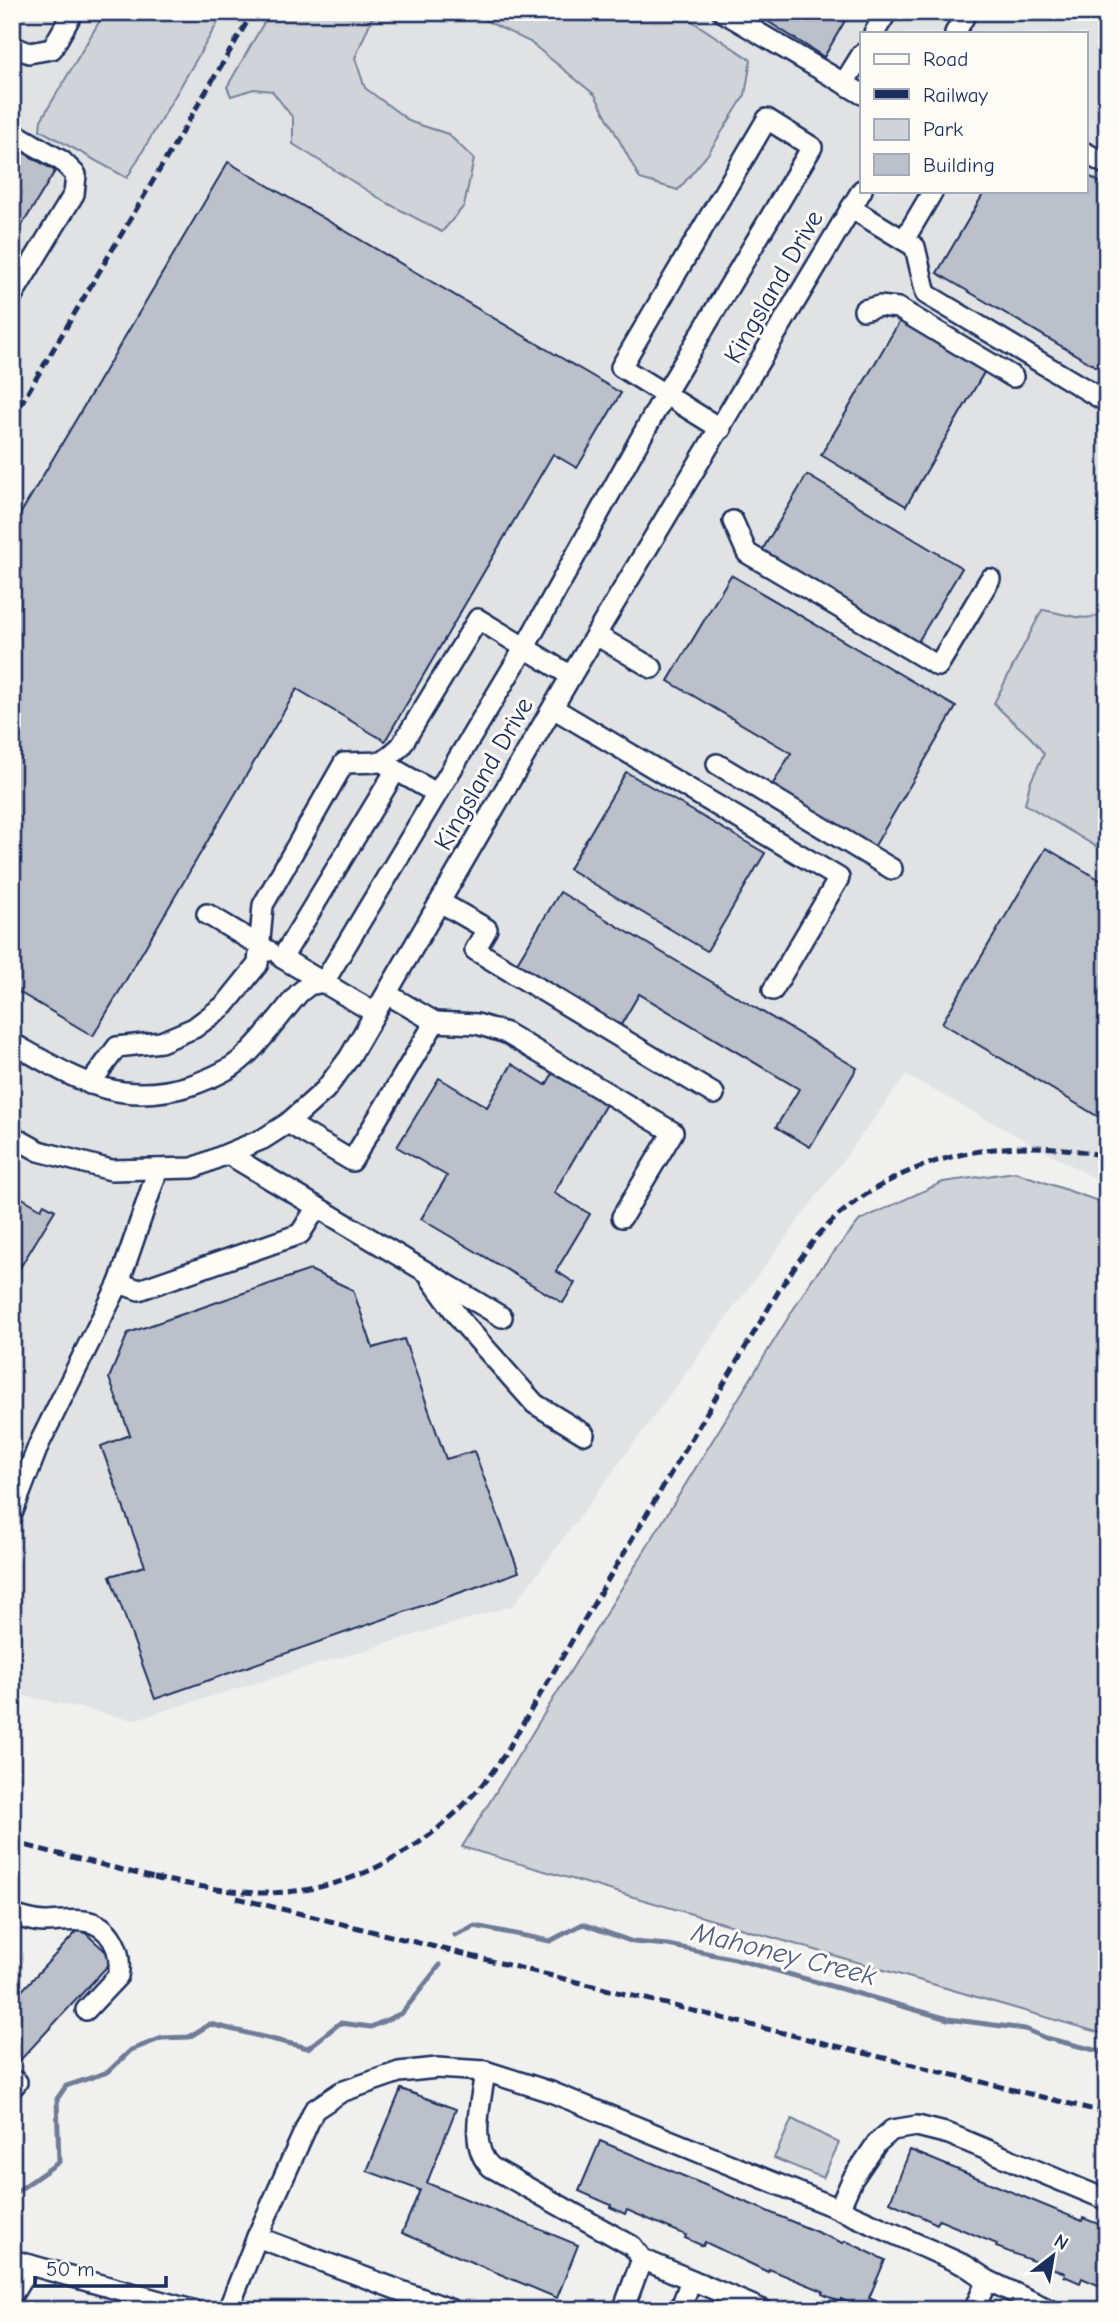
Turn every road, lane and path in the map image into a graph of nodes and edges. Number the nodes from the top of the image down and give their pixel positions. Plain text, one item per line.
1 (74, 12) edge
2 (723, 12) edge
3 (887, 12) edge
4 (967, 12) edge
5 (875, 32) edge
6 (956, 32) edge
7 (12, 46) edge
8 (860, 57) edge
9 (844, 83) junction
10 (860, 93) edge
11 (12, 132) edge
12 (1088, 154) edge
13 (1107, 165) edge
14 (861, 192) edge
15 (932, 192) edge
16 (851, 208) junction
17 (904, 240) junction
18 (12, 296) edge
19 (864, 310) dead end
20 (1013, 377) dead end
21 (665, 394) junction
22 (1105, 401) dead end
23 (721, 429) junction
24 (733, 521) dead end
25 (989, 579) dead end
26 (596, 635) junction
27 (525, 647) junction
28 (652, 668) dead end
29 (571, 676) junction
30 (553, 708) junction
31 (717, 764) dead end
32 (390, 766) junction
33 (436, 793) junction
34 (892, 869) dead end
35 (440, 902) junction
36 (207, 914) dead end
37 (261, 946) junction
38 (282, 958) junction
39 (324, 982) junction
40 (773, 990) dead end
41 (387, 994) junction
42 (375, 1013) junction
43 (435, 1023) junction
44 (12, 1043) edge
45 (90, 1084) junction
46 (714, 1094) dead end
47 (288, 1123) junction
48 (13, 1136) edge
49 (228, 1154) junction
50 (158, 1169) junction
51 (317, 1207) junction
52 (622, 1217) dead end
53 (427, 1272) junction
54 (119, 1283) junction
55 (502, 1317) dead end
56 (584, 1434) dead end
57 (12, 1514) edge
58 (12, 1915) edge
59 (86, 2010) dead end
60 (485, 2071) junction
61 (1107, 2200) edge
62 (839, 2208) junction
63 (257, 2237) junction
64 (642, 2259) junction
65 (21, 2262) edge
66 (691, 2280) junction
67 (986, 2280) junction
68 (12, 2295) edge
69 (736, 2304) edge
70 (192, 2310) edge
71 (228, 2310) edge
72 (452, 2310) edge
73 (623, 2310) edge
74 (680, 2310) edge
75 (763, 2310) edge
76 (974, 2310) edge
77 (1050, 2310) edge

1 - 7 street
2 - 9 street
3 - 5 street
4 - 6 street
8 - 9 street
9 - 10 street
11 - 18 street
12 - 13 street
14 - 16 street, Kingsland Drive
15 - 17 street
16 - 17 street
16 - 23 street, Kingsland Drive
17 - 22 street
19 - 20 street
21 - 21 street
21 - 23 street
21 - 27 street
23 - 26 street, Kingsland Drive
24 - 25 street
26 - 28 street
26 - 29 street, Kingsland Drive
27 - 29 street
27 - 32 street
27 - 33 street
29 - 30 street, Kingsland Drive
30 - 35 street, Kingsland Drive
30 - 40 street
31 - 34 street
32 - 33 street
32 - 37 street
32 - 38 street
33 - 39 street
35 - 41 street, Kingsland Drive
35 - 46 street
36 - 37 street
37 - 38 street
37 - 45 street
38 - 39 street
39 - 42 street
39 - 45 street
41 - 42 street, Kingsland Drive
41 - 43 street
42 - 47 street, Kingsland Drive
43 - 47 street
43 - 52 street
44 - 45 street
47 - 49 street, Kingsland Drive
48 - 50 street, Kingsland Drive
49 - 50 street, Kingsland Drive
49 - 51 street
50 - 54 street
51 - 53 street
51 - 54 street
53 - 55 street
53 - 56 street
54 - 57 street
58 - 59 street
60 - 62 street
60 - 63 street
60 - 64 street
61 - 62 street
62 - 67 street
63 - 71 street
63 - 72 street
64 - 66 street
64 - 73 street
65 - 68 street
65 - 70 street
66 - 69 street
66 - 74 street
67 - 76 street
67 - 77 street
69 - 75 street

